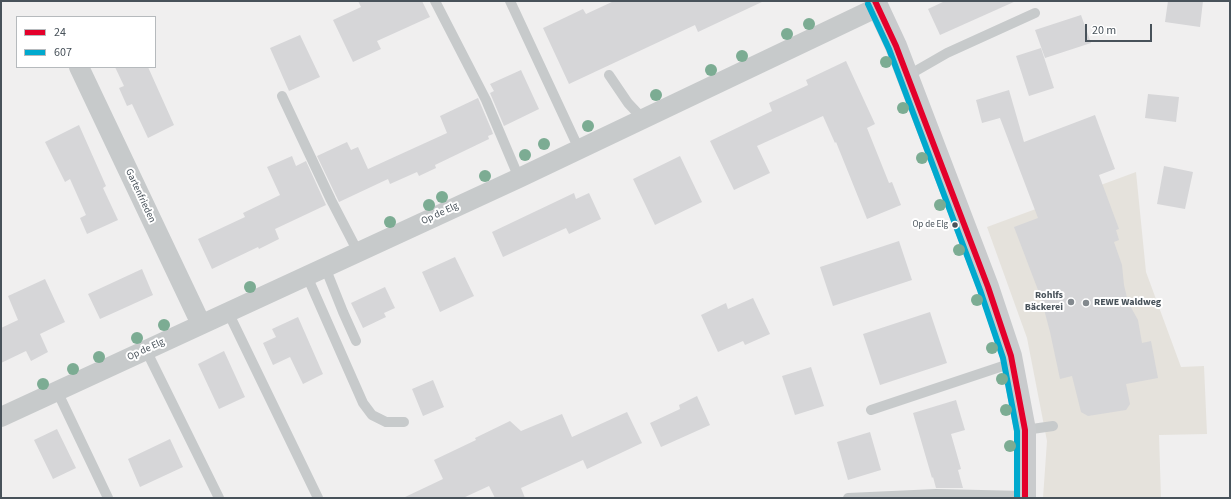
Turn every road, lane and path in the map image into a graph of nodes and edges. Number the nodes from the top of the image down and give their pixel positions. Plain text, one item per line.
1 (435, 1) edge
2 (510, 1) edge
3 (877, 4) edge
4 (1035, 13) dead end
5 (78, 68) edge
6 (609, 75) dead end
7 (907, 76) junction
8 (282, 96) dead end
9 (643, 119) junction
10 (579, 149) junction
11 (519, 178) junction
12 (358, 252) junction
13 (325, 267) junction
14 (307, 276) junction
15 (228, 312) junction
16 (201, 324) junction
17 (356, 341) dead end
18 (146, 350) junction
19 (1012, 363) junction
20 (57, 391) junction
21 (871, 410) dead end
22 (1, 417) edge
23 (404, 422) dead end
24 (1052, 426) dead end
25 (1025, 430) junction
26 (1025, 497) edge
27 (108, 498) edge
28 (219, 498) edge
29 (318, 498) edge
30 (848, 498) edge

1 - 11 lane
2 - 10 lane
3 - 7 main road
3 - 9 street, Op de Elg
4 - 7 lane
5 - 16 street, Gartenfrieden
6 - 9 lane
7 - 19 main road
8 - 12 lane
9 - 10 street, Op de Elg
10 - 11 street, Op de Elg
11 - 12 street, Op de Elg
12 - 13 street, Op de Elg
13 - 14 street, Op de Elg
13 - 17 lane
14 - 15 street, Op de Elg
14 - 23 lane
15 - 16 street, Op de Elg
15 - 29 lane
16 - 18 street, Op de Elg
18 - 20 street, Op de Elg
18 - 28 lane
19 - 21 lane
19 - 25 main road
20 - 22 street, Op de Elg
20 - 27 lane
24 - 25 lane
25 - 26 main road
26 - 30 lane

